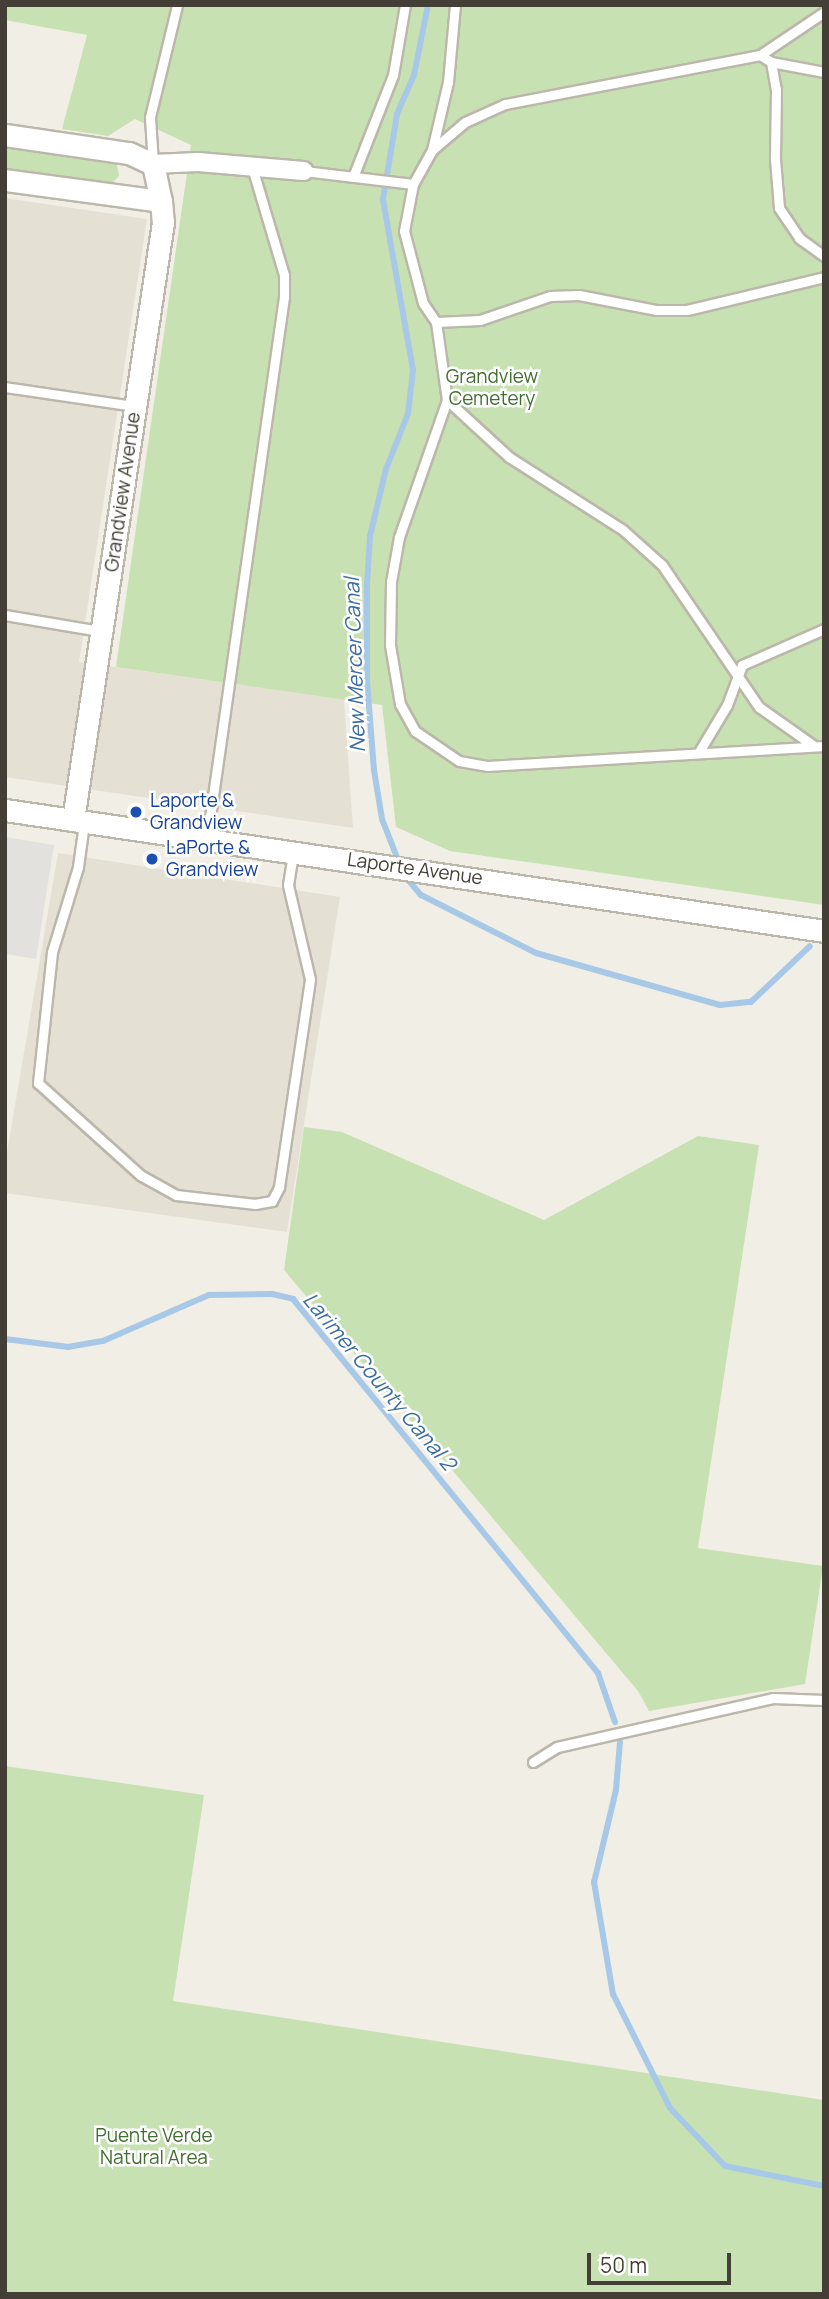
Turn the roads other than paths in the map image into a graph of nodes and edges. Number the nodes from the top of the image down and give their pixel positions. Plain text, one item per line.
1 (177, 5) edge
2 (405, 5) edge
3 (455, 5) edge
4 (824, 12) edge
5 (760, 55) junction
6 (771, 62) junction
7 (824, 72) edge
8 (5, 135) edge
9 (432, 150) junction
10 (153, 164) junction
11 (252, 165) junction
12 (304, 171) joint
13 (354, 177) junction
14 (5, 180) edge
15 (413, 184) junction
16 (161, 201) junction
17 (824, 256) edge
18 (824, 277) edge
19 (436, 322) junction
20 (5, 387) edge
21 (447, 400) junction
22 (136, 407) junction
23 (5, 615) edge
24 (824, 629) edge
25 (103, 631) junction
26 (737, 677) junction
27 (819, 746) edge
28 (700, 750) junction
29 (5, 810) edge
30 (79, 821) junction
31 (207, 838) junction
32 (294, 851) junction
33 (824, 932) edge
34 (824, 1700) edge
35 (533, 1762) dead end

1 - 10 lane
2 - 13 lane
3 - 9 lane
4 - 5 lane
5 - 6 lane
5 - 9 lane
6 - 7 lane
6 - 17 lane
8 - 10 street
9 - 15 lane
10 - 11 street
10 - 16 street, Grandview Avenue
11 - 12 street
11 - 31 lane
12 - 13 lane
13 - 15 lane
14 - 16 street
15 - 19 lane
16 - 22 street, Grandview Avenue
18 - 19 lane
19 - 21 lane
20 - 22 lane
21 - 26 lane
21 - 28 lane
22 - 25 street, Grandview Avenue
23 - 25 lane
24 - 26 lane
25 - 30 street, Grandview Avenue
26 - 27 lane
26 - 28 lane
27 - 28 lane
29 - 30 street, Laporte Avenue
30 - 31 street, Laporte Avenue
30 - 32 lane
31 - 32 street, Laporte Avenue
32 - 33 street, Laporte Avenue
34 - 35 lane

